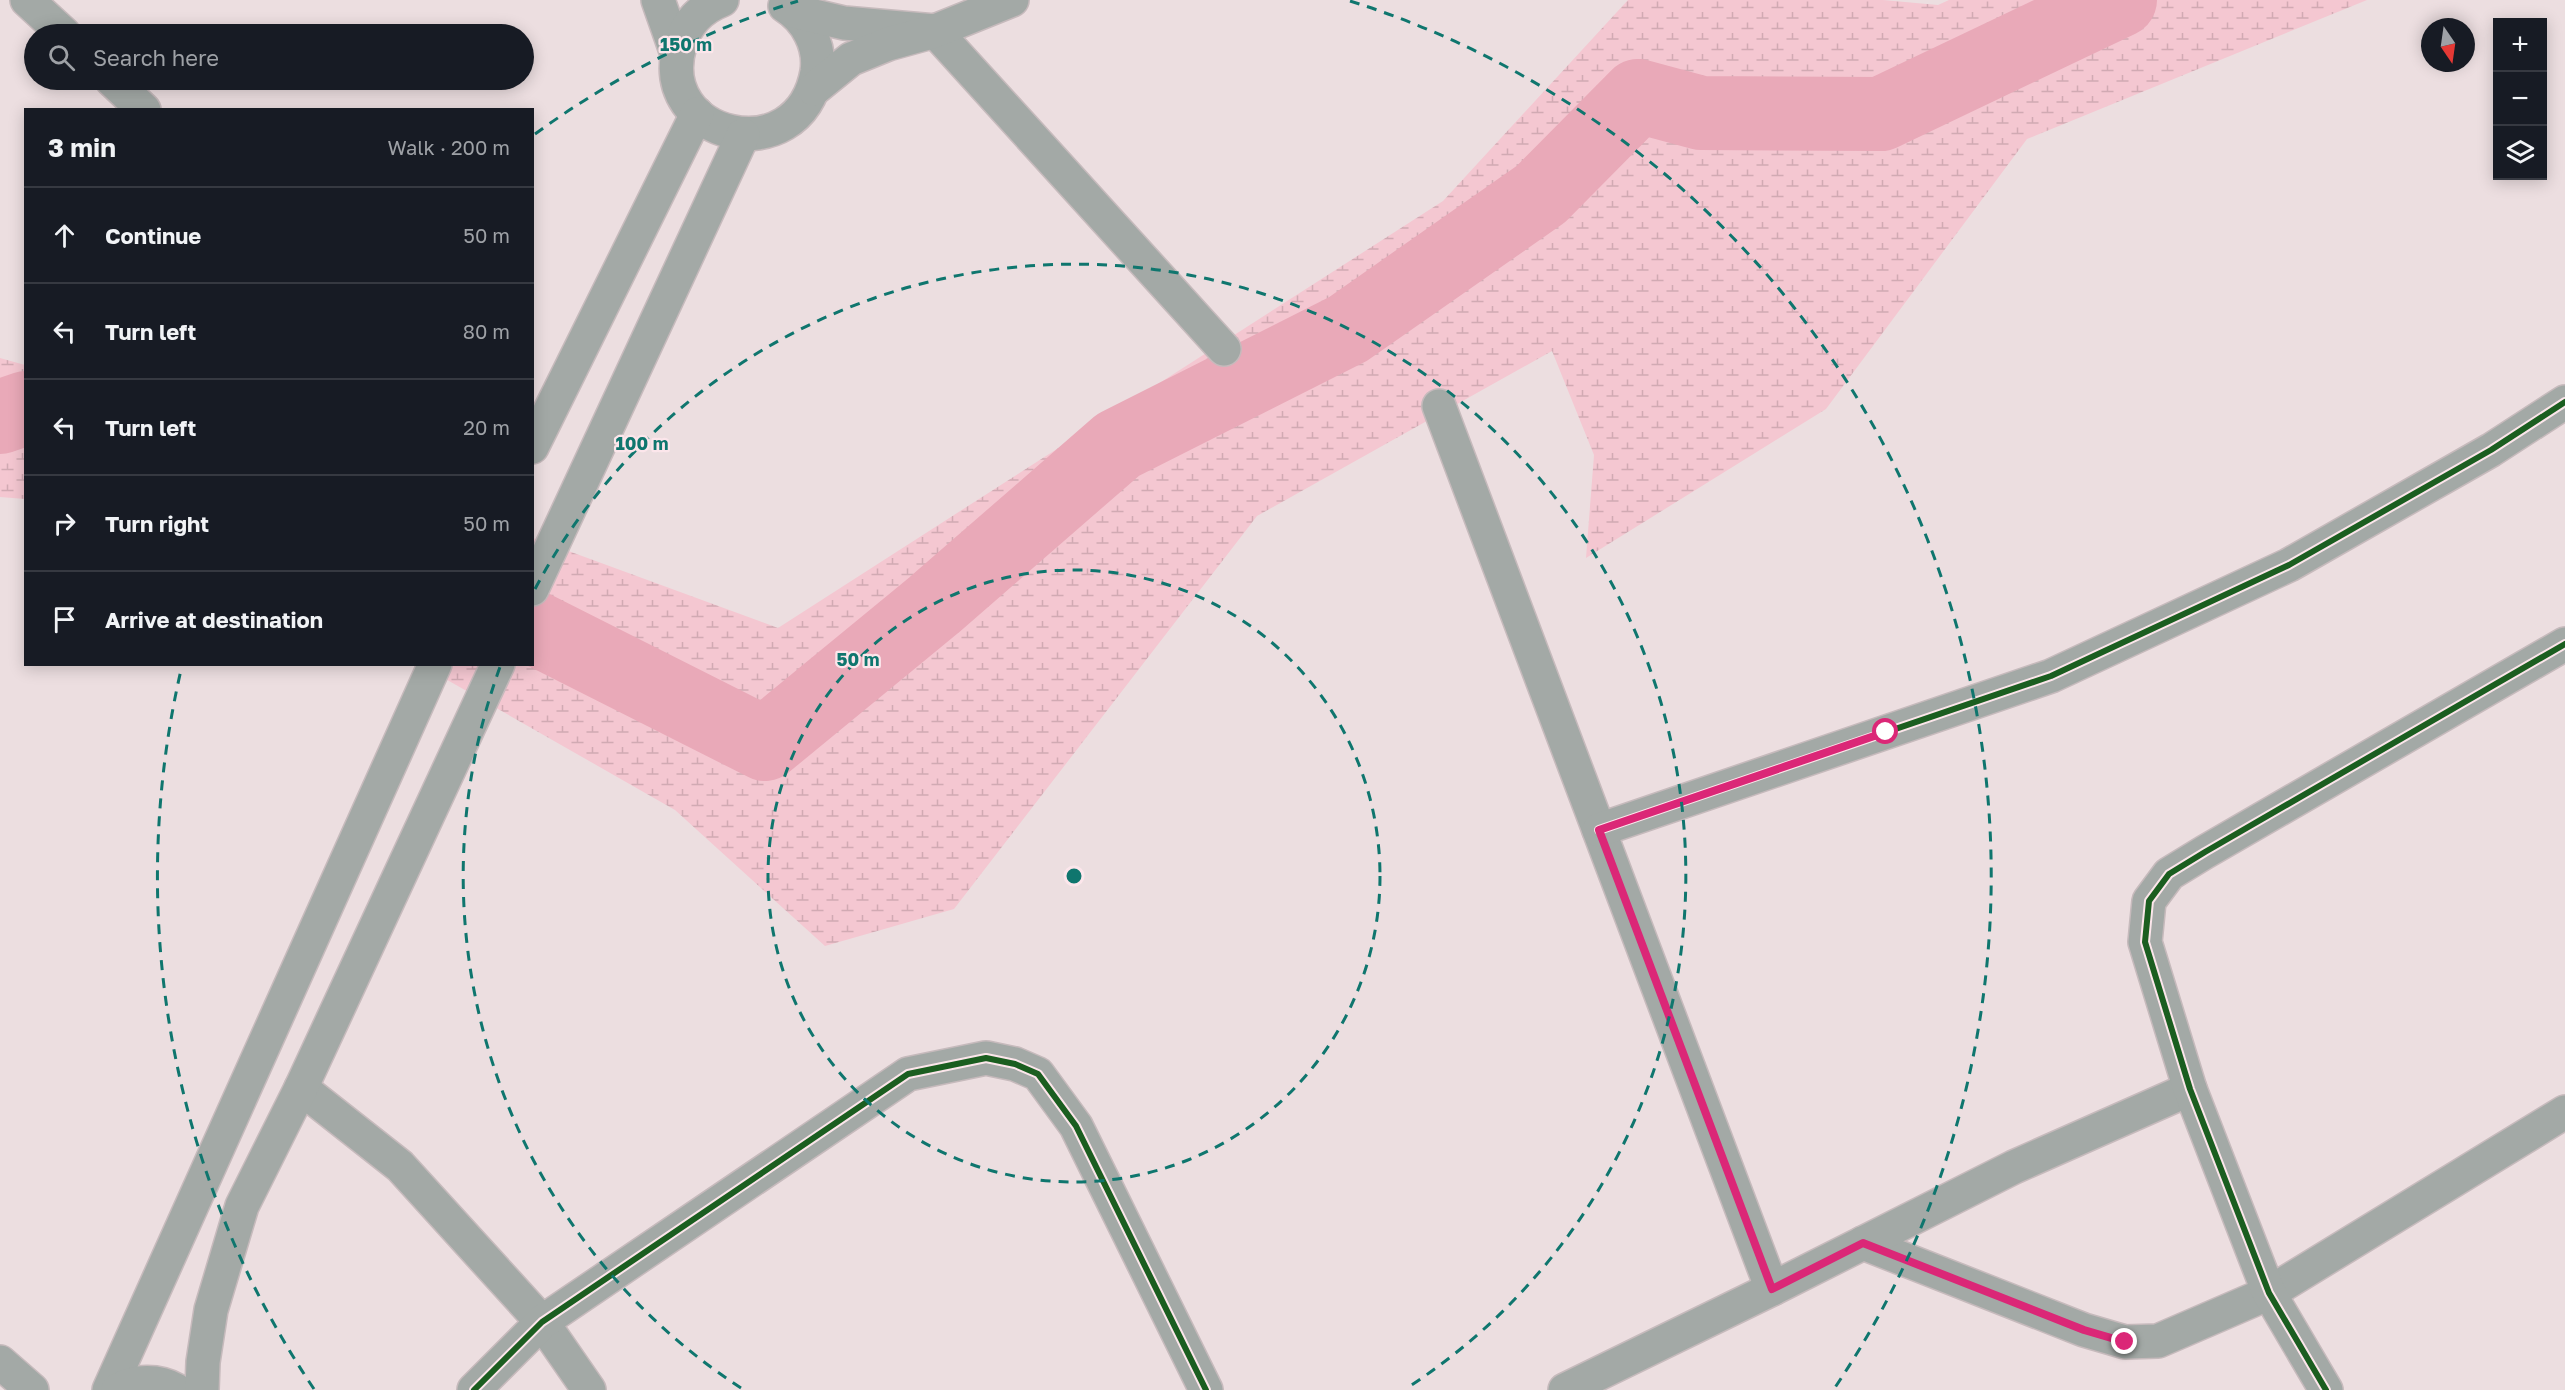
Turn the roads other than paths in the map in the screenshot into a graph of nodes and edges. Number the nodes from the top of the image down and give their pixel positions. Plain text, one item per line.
1 (27, 0) edge
2 (658, 0) edge
3 (722, 0) edge
4 (1012, 0) edge
5 (784, 6) edge
6 (53, 24) edge
7 (935, 31) junction
8 (677, 54) junction
9 (814, 89) junction
10 (123, 90) edge
11 (142, 108) edge
12 (697, 114) junction
13 (743, 135) junction
14 (1224, 349) dead end
15 (2565, 402) edge
16 (1439, 406) dead end
17 (536, 429) edge
18 (534, 585) edge
19 (2565, 644) edge
20 (434, 666) edge
21 (497, 666) edge
22 (1599, 830) junction
23 (301, 1088) junction
24 (2190, 1089) junction
25 (2565, 1112) edge
26 (1863, 1243) junction
27 (1772, 1289) junction
28 (2269, 1293) junction
29 (542, 1322) junction
30 (0, 1362) edge
31 (32, 1390) edge
32 (109, 1390) edge
33 (118, 1390) edge
34 (176, 1390) edge
35 (202, 1390) edge
36 (474, 1390) edge
37 (589, 1390) edge
38 (1206, 1390) edge
39 (1565, 1390) edge
40 (2326, 1390) edge

1 - 6 street
2 - 8 street
3 - 8 street
4 - 7 street
5 - 7 street
5 - 9 street
7 - 9 street
7 - 14 street
8 - 12 street
9 - 13 street
10 - 11 street
12 - 13 street
12 - 17 street
13 - 18 street
15 - 22 street
16 - 22 street
19 - 24 street
20 - 32 street
21 - 23 street
22 - 27 street
23 - 29 street
23 - 35 street
24 - 26 street
24 - 28 street
25 - 28 street
26 - 27 street
26 - 28 street
27 - 39 street
28 - 40 street
29 - 36 street
29 - 37 street
29 - 38 street
30 - 31 street
33 - 34 street

